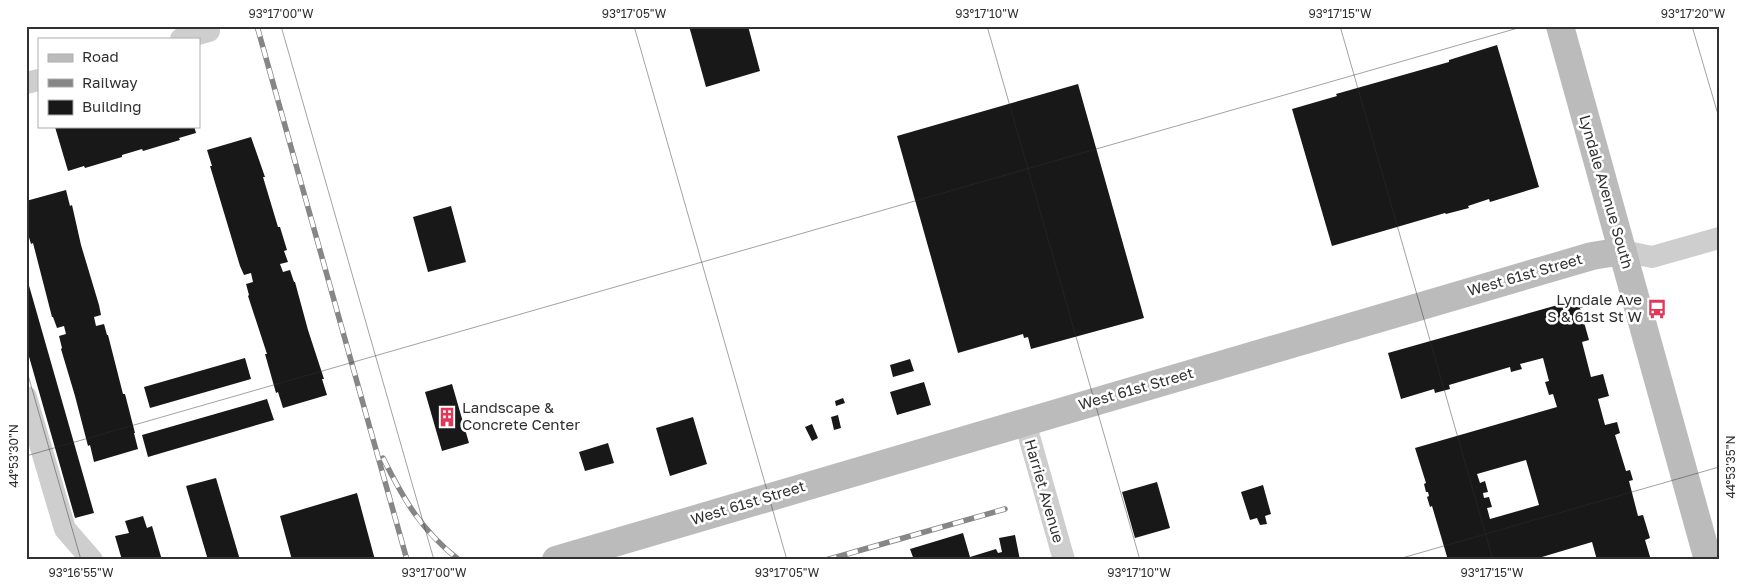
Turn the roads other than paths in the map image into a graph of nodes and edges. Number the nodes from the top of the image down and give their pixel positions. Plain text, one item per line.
1 (1560, 26) edge
2 (209, 31) dead end
3 (184, 38) edge
4 (1719, 238) edge
5 (1623, 251) junction
6 (26, 397) edge
7 (1025, 422) junction
8 (92, 560) edge
9 (556, 560) edge
10 (1064, 560) edge
11 (1708, 560) edge

1 - 5 street, Lyndale Avenue South
2 - 3 street
4 - 5 street, West 61st Street
5 - 7 street, West 61st Street
5 - 11 street, Lyndale Avenue South
6 - 8 street
7 - 9 street, West 61st Street
7 - 10 street, Harriet Avenue

